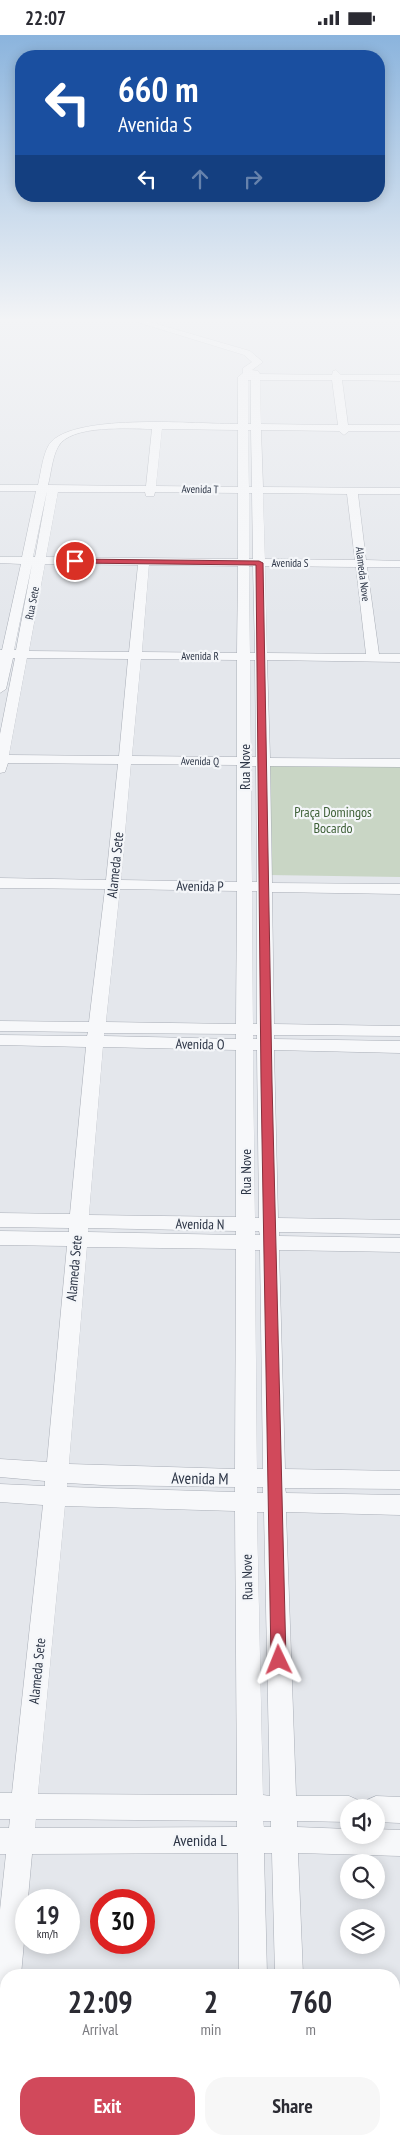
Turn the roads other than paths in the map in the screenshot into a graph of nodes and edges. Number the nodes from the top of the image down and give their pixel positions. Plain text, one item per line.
1 (250, 420) edge
2 (342, 420) edge
3 (400, 428) edge
4 (157, 429) junction
5 (250, 429) junction
6 (343, 430) junction
7 (400, 433) edge
8 (0, 488) edge
9 (47, 491) junction
10 (400, 491) edge
11 (150, 492) junction
12 (0, 493) edge
13 (250, 493) junction
14 (352, 494) junction
15 (400, 497) edge
16 (0, 560) edge
17 (26, 564) junction
18 (39, 564) junction
19 (400, 564) edge
20 (144, 565) junction
21 (251, 566) junction
22 (0, 567) edge
23 (362, 567) junction
24 (400, 571) edge
25 (4, 650) edge
26 (23, 650) junction
27 (400, 650) edge
28 (135, 651) junction
29 (253, 652) junction
30 (373, 653) junction
31 (400, 658) edge
32 (0, 689) edge
33 (400, 753) edge
34 (125, 756) junction
35 (245, 757) junction
36 (264, 757) junction
37 (1, 758) edge
38 (400, 763) edge
39 (0, 873) edge
40 (400, 878) edge
41 (113, 880) junction
42 (245, 881) junction
43 (265, 882) junction
44 (0, 883) edge
45 (400, 889) edge
46 (0, 1026) edge
47 (400, 1031) edge
48 (95, 1035) junction
49 (256, 1037) junction
50 (0, 1040) edge
51 (400, 1047) edge
52 (0, 1220) edge
53 (400, 1227) edge
54 (78, 1231) junction
55 (246, 1233) junction
56 (269, 1234) junction
57 (0, 1238) edge
58 (400, 1245) edge
59 (0, 1468) edge
60 (56, 1472) junction
61 (247, 1479) junction
62 (274, 1479) junction
63 (400, 1480) edge
64 (0, 1493) edge
65 (55, 1497) junction
66 (246, 1503) junction
67 (275, 1503) junction
68 (400, 1505) edge
69 (12, 1806) edge
70 (250, 1806) junction
71 (283, 1808) junction
72 (340, 1809) edge
73 (385, 1809) edge
74 (400, 1810) edge
75 (251, 1840) junction
76 (284, 1840) junction
77 (10, 1841) edge
78 (400, 1843) edge
79 (7, 1969) edge
80 (253, 1969) edge
81 (289, 1969) edge

1 - 5 street, Rua Nove
2 - 6 street
3 - 6 street
4 - 5 street
4 - 9 street, Rua Sete
4 - 11 street
5 - 6 street
5 - 13 street, Rua Nove
6 - 7 street
8 - 9 street, Avenida T
9 - 11 street, Avenida T
9 - 12 street, Avenida T
9 - 17 street, Rua Sete
9 - 18 street, Rua Sete
10 - 14 street, Avenida T
11 - 13 street, Avenida T
13 - 14 street, Avenida T
13 - 21 street, Rua Nove
14 - 15 street, Avenida T
14 - 23 street, Alameda Nove
16 - 17 street, Avenida S
17 - 18 street, Avenida S
17 - 22 street, Avenida S
17 - 25 street, Rua Sete
18 - 20 street, Avenida S
18 - 26 street, Rua Sete
19 - 23 street, Avenida S
20 - 21 street, Avenida S
20 - 28 street, Alameda Sete
21 - 23 street, Avenida S
21 - 29 street, Rua Nove
23 - 24 street, Avenida S
23 - 30 street, Alameda Nove
25 - 26 street, Avenida R
25 - 32 street, Rua Sete
26 - 28 street, Avenida R
26 - 37 street, Rua Sete
27 - 30 street, Avenida R
28 - 29 street, Avenida R
28 - 34 street, Alameda Sete
29 - 30 street, Avenida R
29 - 35 street, Rua Nove
29 - 36 street, Rua Nove
30 - 31 street, Avenida R
33 - 36 street, Avenida Q
34 - 35 street, Avenida Q
34 - 37 street, Avenida Q
34 - 41 street, Alameda Sete
35 - 36 street, Avenida Q
35 - 42 street, Rua Nove
36 - 38 street, Avenida Q
36 - 43 street, Rua Nove
39 - 41 street, Avenida P
40 - 43 street, Avenida P
41 - 42 street, Avenida P
41 - 44 street, Avenida P
41 - 48 street, Alameda Sete
42 - 43 street, Avenida P
42 - 49 street, Rua Nove
43 - 45 street, Avenida P
43 - 49 street, Rua Nove
46 - 48 street, Avenida O
47 - 49 street, Avenida O
48 - 49 street, Avenida O
48 - 50 street, Avenida O
48 - 54 street, Alameda Sete
49 - 51 street, Avenida O
49 - 55 street, Rua Nove
49 - 56 street, Rua Nove
52 - 54 street, Avenida N
53 - 56 street, Avenida N
54 - 55 street, Avenida N
54 - 57 street, Avenida N
54 - 60 street, Alameda Sete
55 - 56 street, Avenida N
55 - 61 street, Rua Nove
56 - 58 street, Avenida N
56 - 62 street, Rua Nove
59 - 60 street, Avenida M
60 - 61 street, Avenida M
60 - 65 street, Alameda Sete
61 - 62 street, Avenida M
61 - 66 street, Rua Nove
62 - 63 street, Avenida M
62 - 67 street, Rua Nove
64 - 65 street, Avenida M
65 - 66 street, Avenida M
65 - 69 street, Alameda Sete
66 - 67 street, Avenida M
66 - 70 street, Rua Nove
67 - 68 street, Avenida M
67 - 71 street, Rua Nove
69 - 70 street
69 - 77 street, Alameda Sete
70 - 71 street
70 - 75 street, Rua Nove
71 - 72 street
71 - 76 street, Rua Nove
73 - 74 street
75 - 76 street, Avenida L
75 - 77 street, Avenida L
75 - 80 street, Rua Nove
76 - 78 street, Avenida L
76 - 81 street, Rua Nove
77 - 79 street, Alameda Sete

